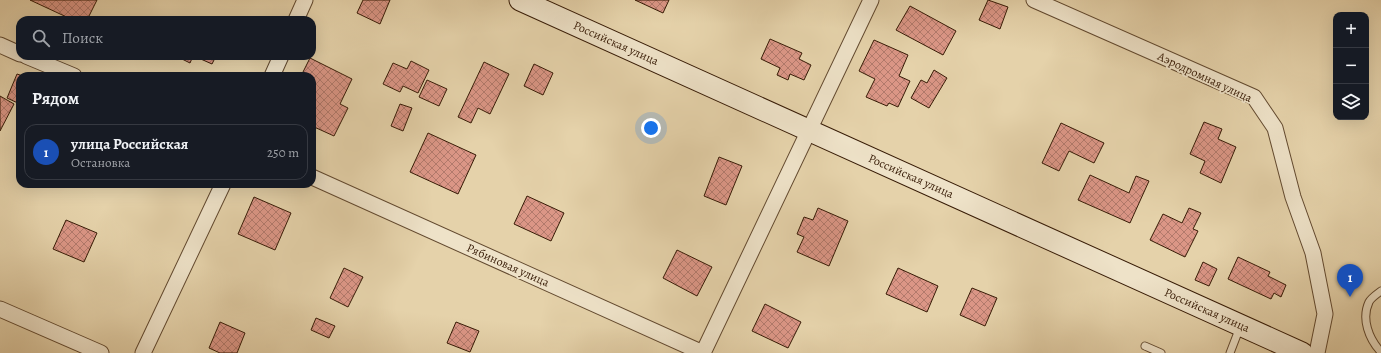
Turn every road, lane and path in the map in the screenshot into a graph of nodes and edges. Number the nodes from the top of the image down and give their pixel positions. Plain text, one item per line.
1 (305, 0) edge
2 (520, 0) edge
3 (871, 0) edge
4 (1034, 0) edge
5 (298, 16) edge
6 (0, 45) edge
7 (16, 52) edge
8 (36, 60) edge
9 (279, 60) edge
10 (64, 72) edge
11 (274, 72) edge
12 (809, 130) junction
13 (316, 179) edge
14 (221, 188) edge
15 (1381, 291) edge
16 (0, 309) edge
17 (1241, 325) junction
18 (1145, 346) dead end
19 (1381, 352) edge
20 (101, 353) edge
21 (143, 353) edge
22 (704, 353) edge
23 (1161, 353) edge
24 (1230, 353) edge
25 (1302, 353) edge
26 (1317, 353) edge

1 - 5 street
2 - 12 street, Российская улица
3 - 12 street
4 - 26 street, Аэродромная улица
6 - 7 street
8 - 10 street
9 - 11 street
12 - 17 street, Российская улица
12 - 22 street
13 - 22 street, Рябиновая улица
14 - 21 street
15 - 19 lane
16 - 20 street
17 - 24 lane
17 - 25 street, Российская улица
18 - 23 lane

